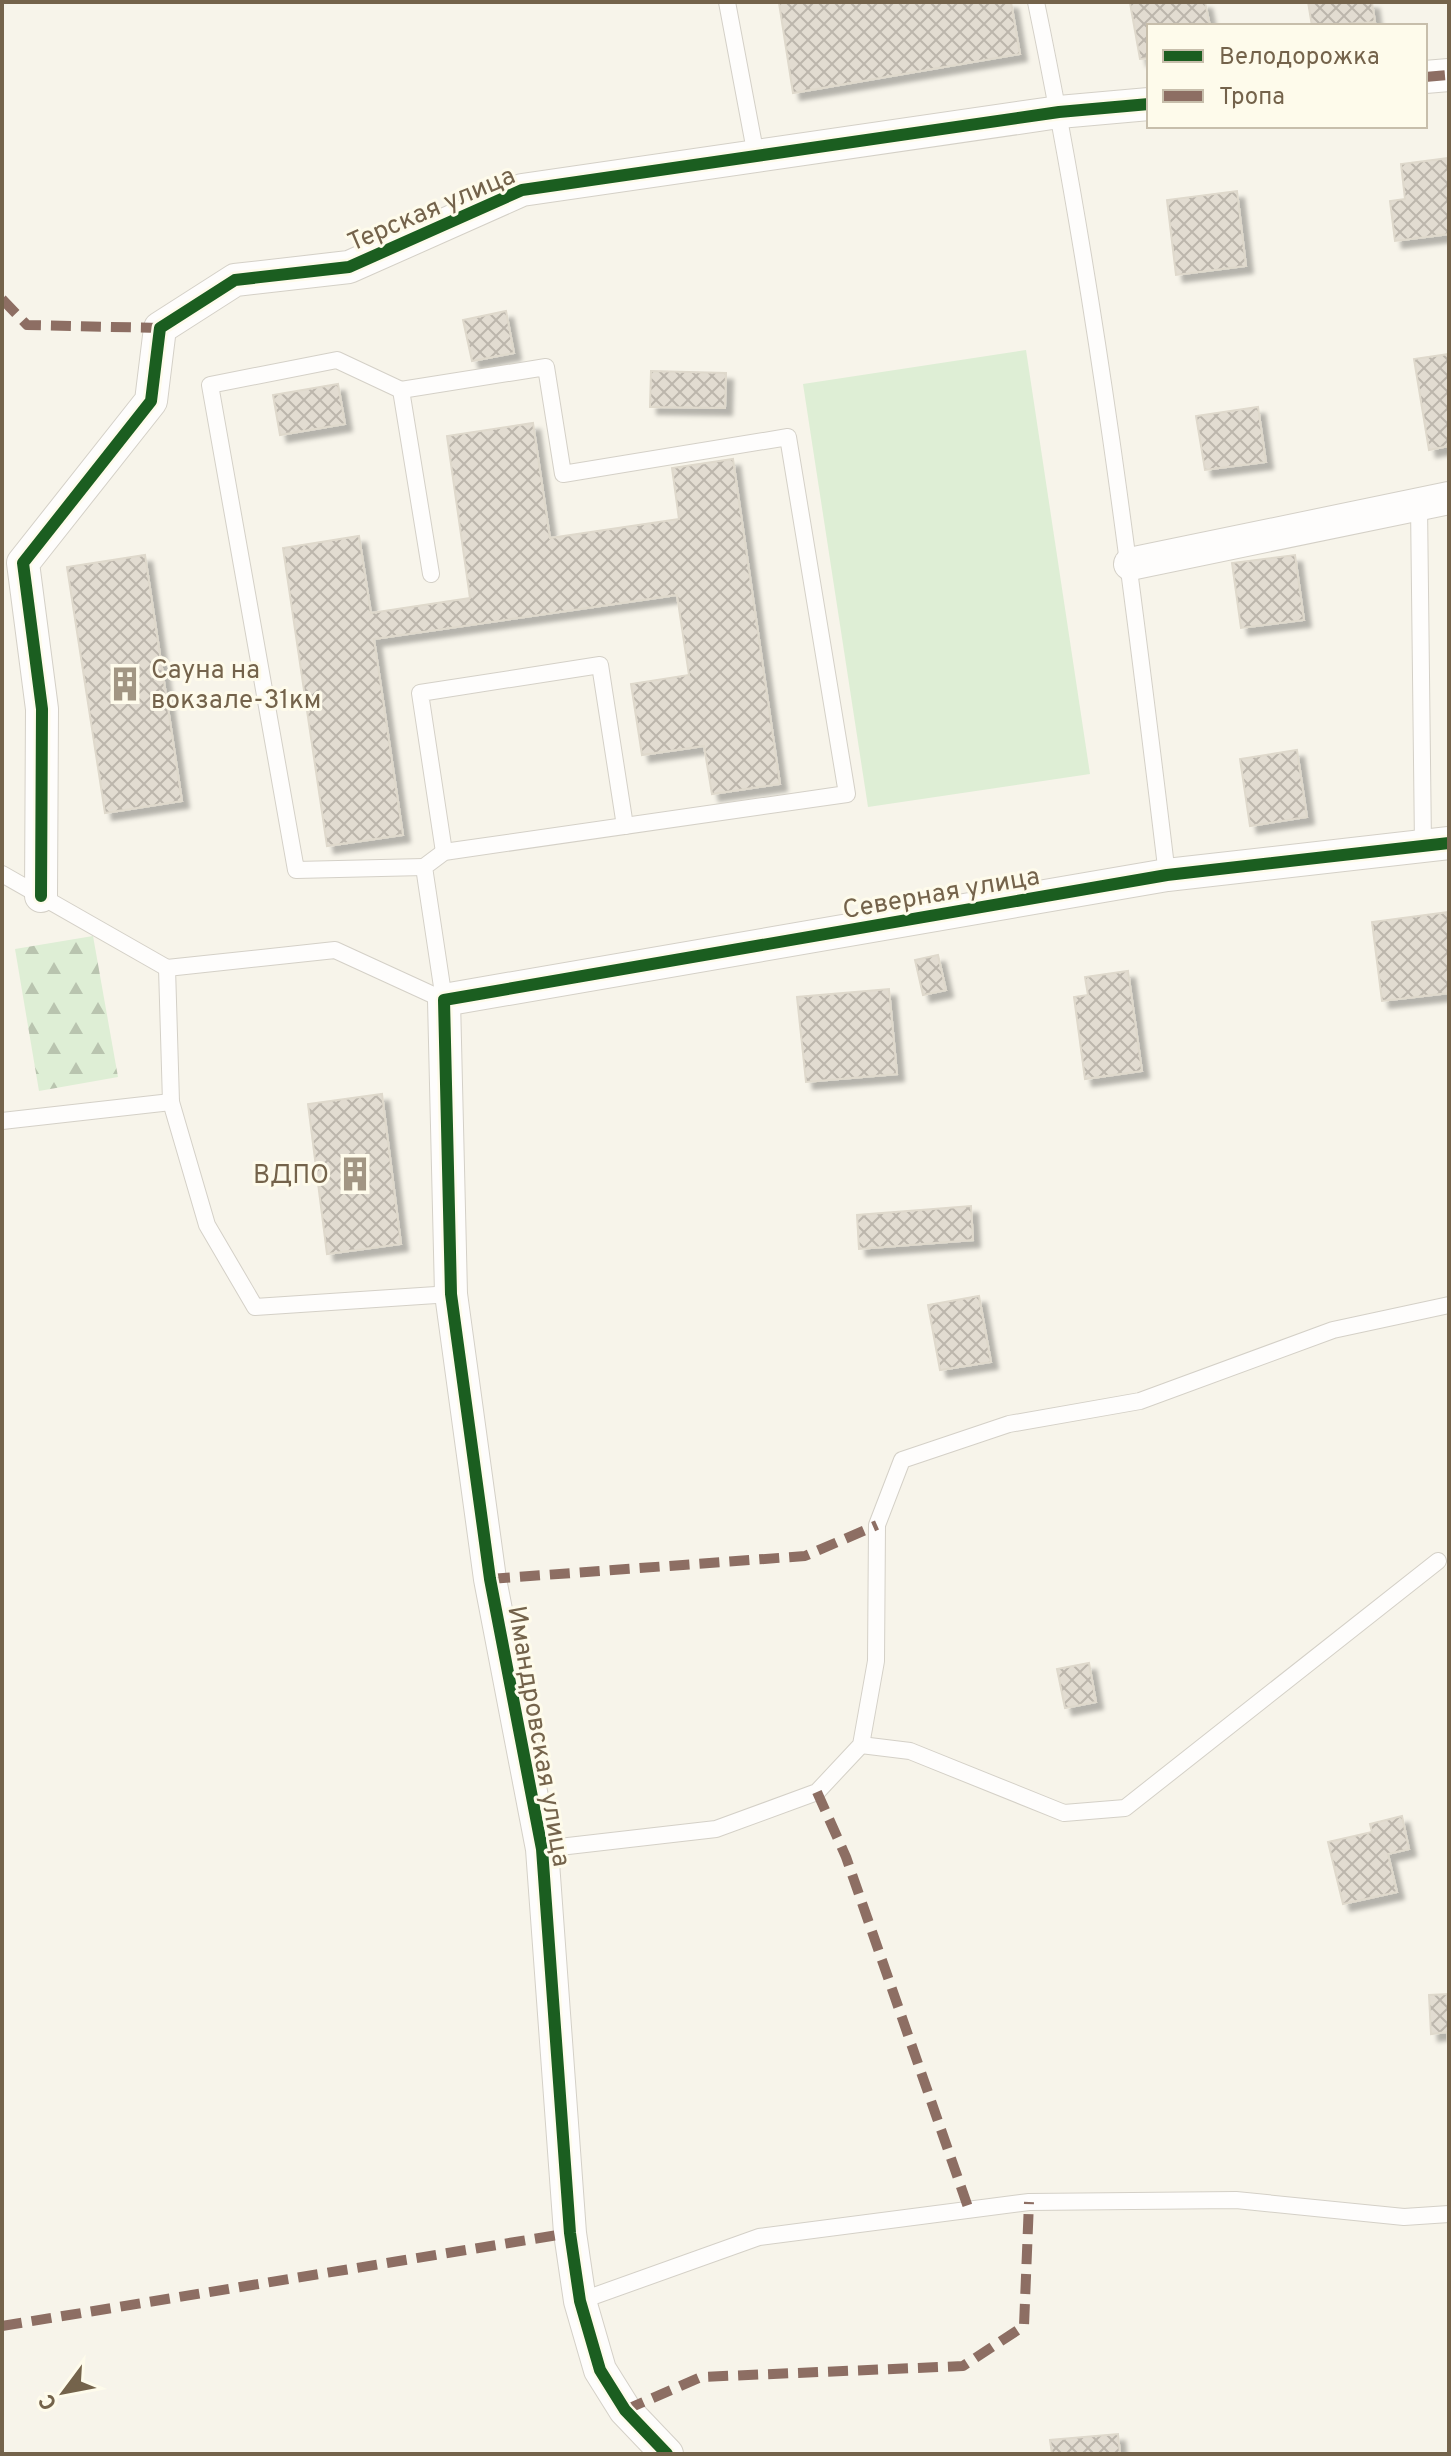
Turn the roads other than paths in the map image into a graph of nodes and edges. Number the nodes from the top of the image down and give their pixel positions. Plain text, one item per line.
1 (727, 2) edge
2 (1036, 2) edge
3 (1449, 75) edge
4 (1427, 77) edge
5 (1147, 104) edge
6 (1059, 112) junction
7 (756, 156) junction
8 (401, 390) junction
9 (1434, 502) edge
10 (1130, 564) junction
11 (431, 574) dead end
12 (625, 826) junction
13 (1436, 844) edge
14 (444, 852) junction
15 (424, 867) junction
16 (2, 874) edge
17 (1167, 875) junction
18 (41, 896) junction
19 (167, 968) junction
20 (444, 1000) junction
21 (171, 1102) junction
22 (2, 1121) edge
23 (451, 1294) junction
24 (1449, 1305) edge
25 (1438, 1561) dead end
26 (861, 1745) junction
27 (542, 1849) junction
28 (1449, 2214) edge
29 (580, 2301) junction
30 (667, 2454) edge

1 - 7 lane
2 - 6 lane
3 - 4 street
5 - 6 street, Терская улица
6 - 7 street, Терская улица
6 - 10 lane
7 - 18 street, Терская улица
8 - 11 lane
8 - 12 lane
8 - 15 lane
9 - 10 street
9 - 13 lane
10 - 17 lane
12 - 14 lane
12 - 14 lane
13 - 17 street, Северная улица
14 - 15 lane
15 - 20 lane
16 - 18 lane
17 - 20 street, Северная улица
18 - 19 lane
19 - 20 lane
19 - 21 lane
20 - 23 street, Имандровская улица
21 - 22 lane
21 - 23 lane
23 - 27 street, Имандровская улица
24 - 26 lane
25 - 26 lane
26 - 27 lane
27 - 29 street, Имандровская улица
28 - 29 lane
29 - 30 street, Имандровская улица

